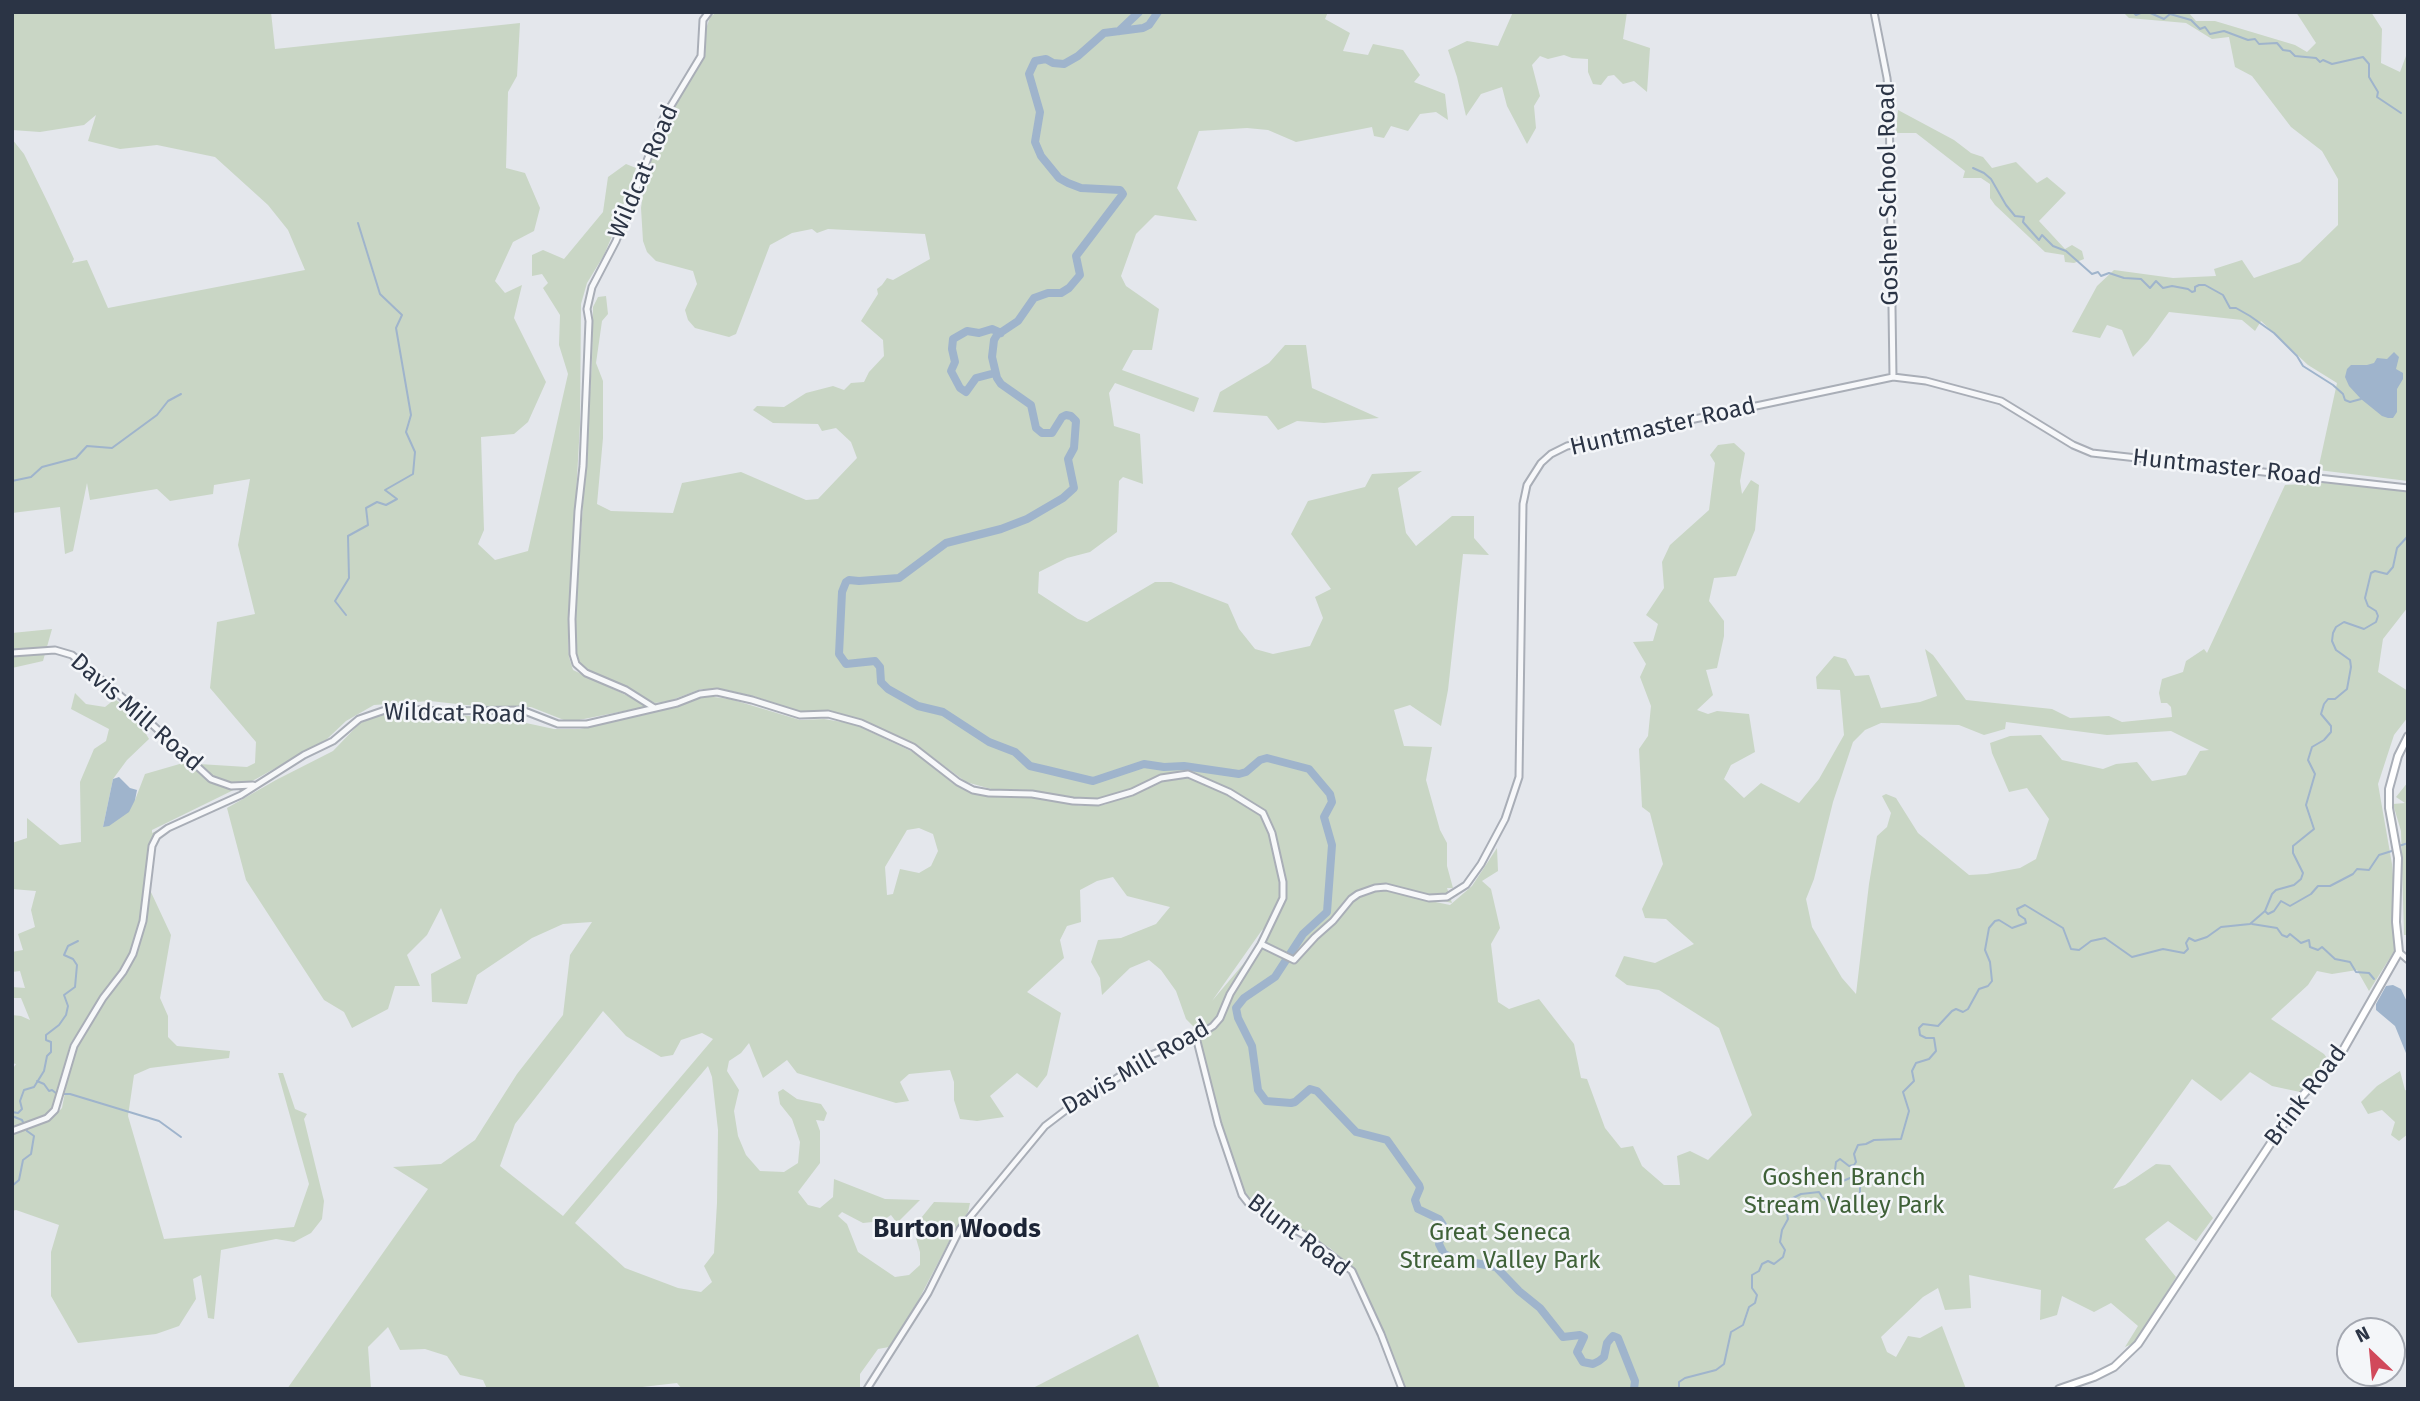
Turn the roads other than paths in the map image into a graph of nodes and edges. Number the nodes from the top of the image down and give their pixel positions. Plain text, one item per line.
1 (709, 12) edge
2 (1874, 12) edge
3 (1893, 377) junction
4 (2408, 488) edge
5 (12, 653) edge
6 (653, 707) junction
7 (2408, 736) edge
8 (256, 785) junction
9 (1261, 944) junction
10 (2399, 952) junction
11 (2408, 960) edge
12 (1196, 1037) junction
13 (12, 1131) edge
14 (867, 1389) edge
15 (1402, 1389) edge
16 (2059, 1389) edge

1 - 6 street, Wildcat Road
2 - 3 street, Goshen School Road
3 - 4 street, Huntmaster Road
3 - 9 street, Huntmaster Road
5 - 8 street, Davis Mill Road
6 - 8 street, Wildcat Road
6 - 9 street, Davis Mill Road
7 - 10 main road
8 - 13 street, Wildcat Road
9 - 12 street, Davis Mill Road
10 - 11 street
10 - 16 main road, Brink Road
12 - 14 street, Davis Mill Road
12 - 15 street, Blunt Road

